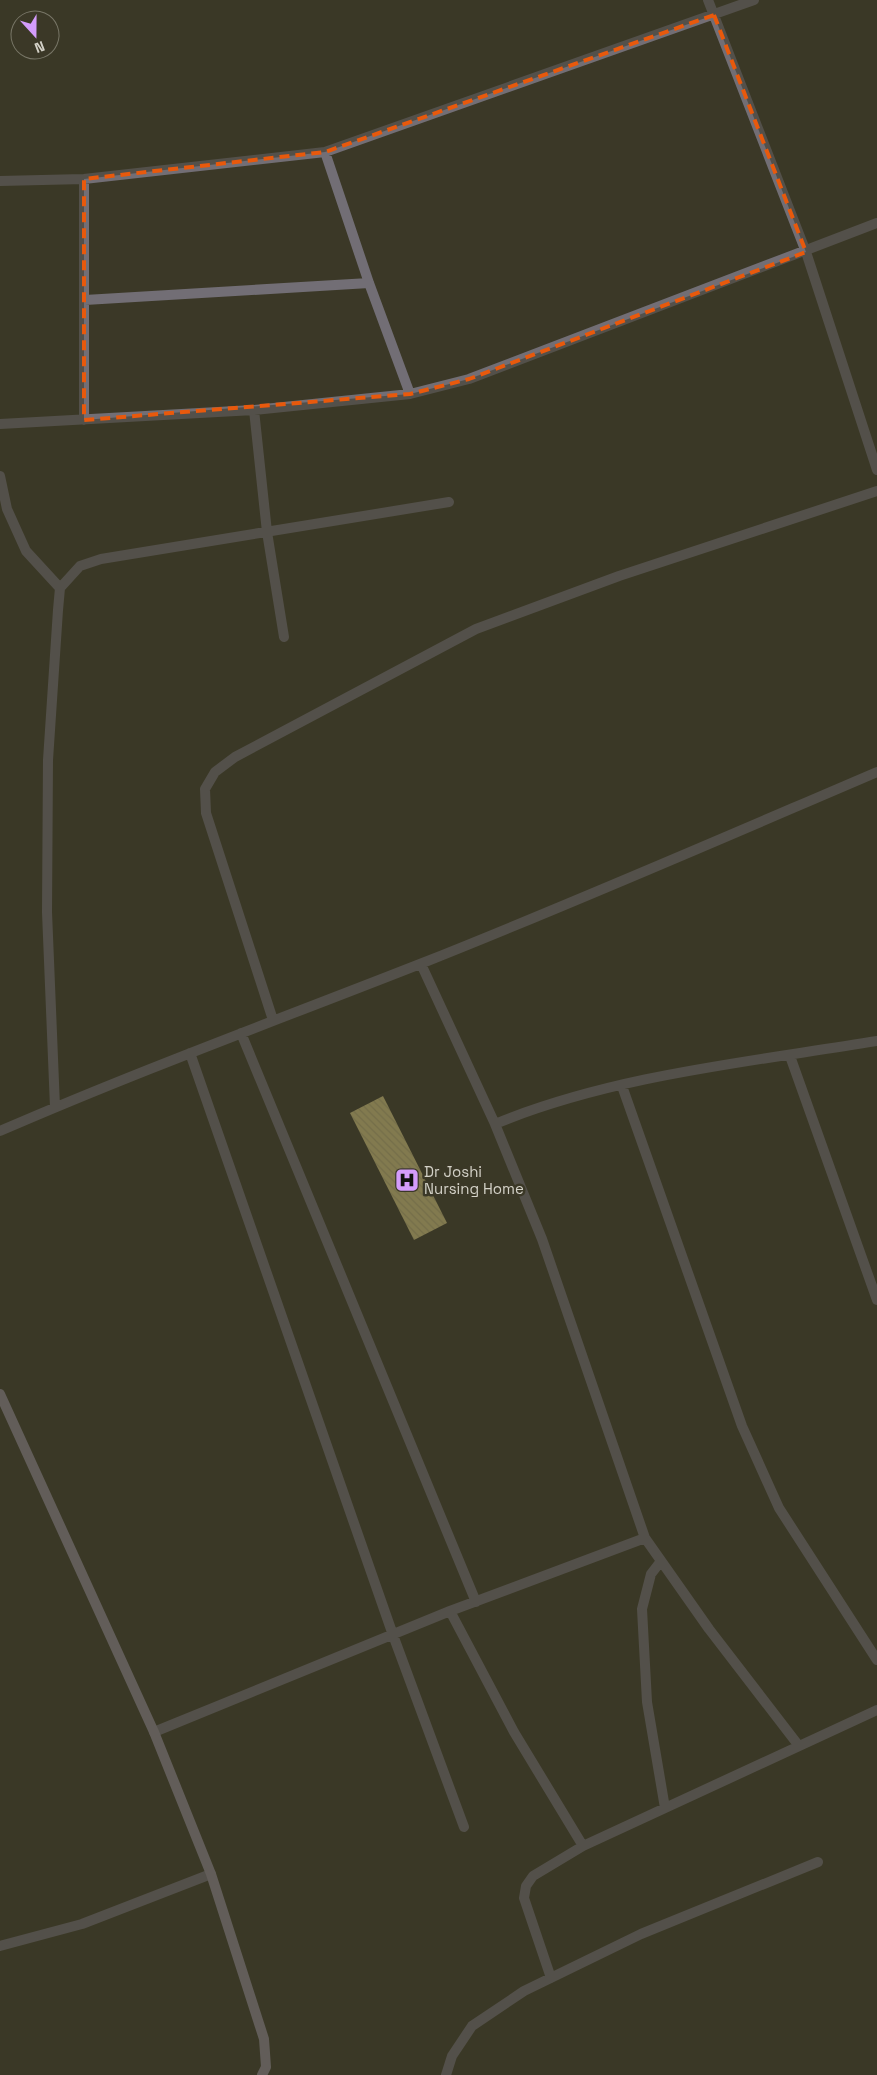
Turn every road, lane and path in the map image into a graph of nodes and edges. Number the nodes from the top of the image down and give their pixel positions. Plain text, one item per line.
1 (708, 0) edge
2 (754, 0) edge
3 (714, 16) junction
4 (325, 152) junction
5 (84, 179) junction
6 (0, 181) edge
7 (877, 223) edge
8 (806, 252) junction
9 (369, 283) junction
10 (85, 300) junction
11 (410, 394) junction
12 (254, 410) junction
13 (84, 420) junction
14 (0, 424) edge
15 (877, 470) edge
16 (0, 476) edge
17 (877, 491) edge
18 (449, 502) dead end
19 (267, 532) junction
20 (60, 588) junction
21 (284, 637) dead end
22 (877, 772) edge
23 (421, 964) junction
24 (272, 1020) junction
25 (241, 1033) junction
26 (877, 1042) edge
27 (190, 1053) junction
28 (790, 1056) junction
29 (622, 1086) junction
30 (55, 1107) junction
31 (495, 1124) junction
32 (0, 1131) edge
33 (877, 1300) edge
34 (0, 1394) edge
35 (646, 1538) junction
36 (661, 1560) junction
37 (476, 1602) junction
38 (450, 1611) junction
39 (392, 1635) junction
40 (877, 1660) edge
41 (877, 1710) edge
42 (154, 1732) junction
43 (799, 1746) junction
44 (665, 1808) junction
45 (464, 1827) dead end
46 (583, 1846) junction
47 (818, 1862) dead end
48 (211, 1874) junction
49 (0, 1946) edge
50 (551, 1978) junction
51 (262, 2075) edge
52 (446, 2075) edge

1 - 3 street
2 - 3 street
3 - 4 street
3 - 8 street
4 - 5 street
4 - 9 street
5 - 6 street
5 - 10 street
7 - 8 street
8 - 11 street
8 - 15 street
9 - 10 street
9 - 11 street
10 - 13 street
11 - 12 street
12 - 13 street
12 - 19 street
13 - 14 street
16 - 20 street
17 - 24 street
18 - 19 street
19 - 20 street
19 - 21 street
20 - 30 street
22 - 23 street
23 - 24 street
23 - 31 street
24 - 25 street
25 - 27 street
25 - 37 street
26 - 28 street
27 - 30 street
27 - 39 street
28 - 29 street
28 - 33 street
29 - 31 street
29 - 40 street
30 - 32 street
31 - 35 street
34 - 42 main road
35 - 36 street
35 - 37 street
36 - 43 street
36 - 44 street
37 - 38 street
38 - 39 street
38 - 46 street
39 - 42 street
39 - 45 street
41 - 43 street
42 - 48 main road
43 - 44 street
44 - 46 street
46 - 50 street
47 - 50 street
48 - 49 street
48 - 51 main road
50 - 52 street

